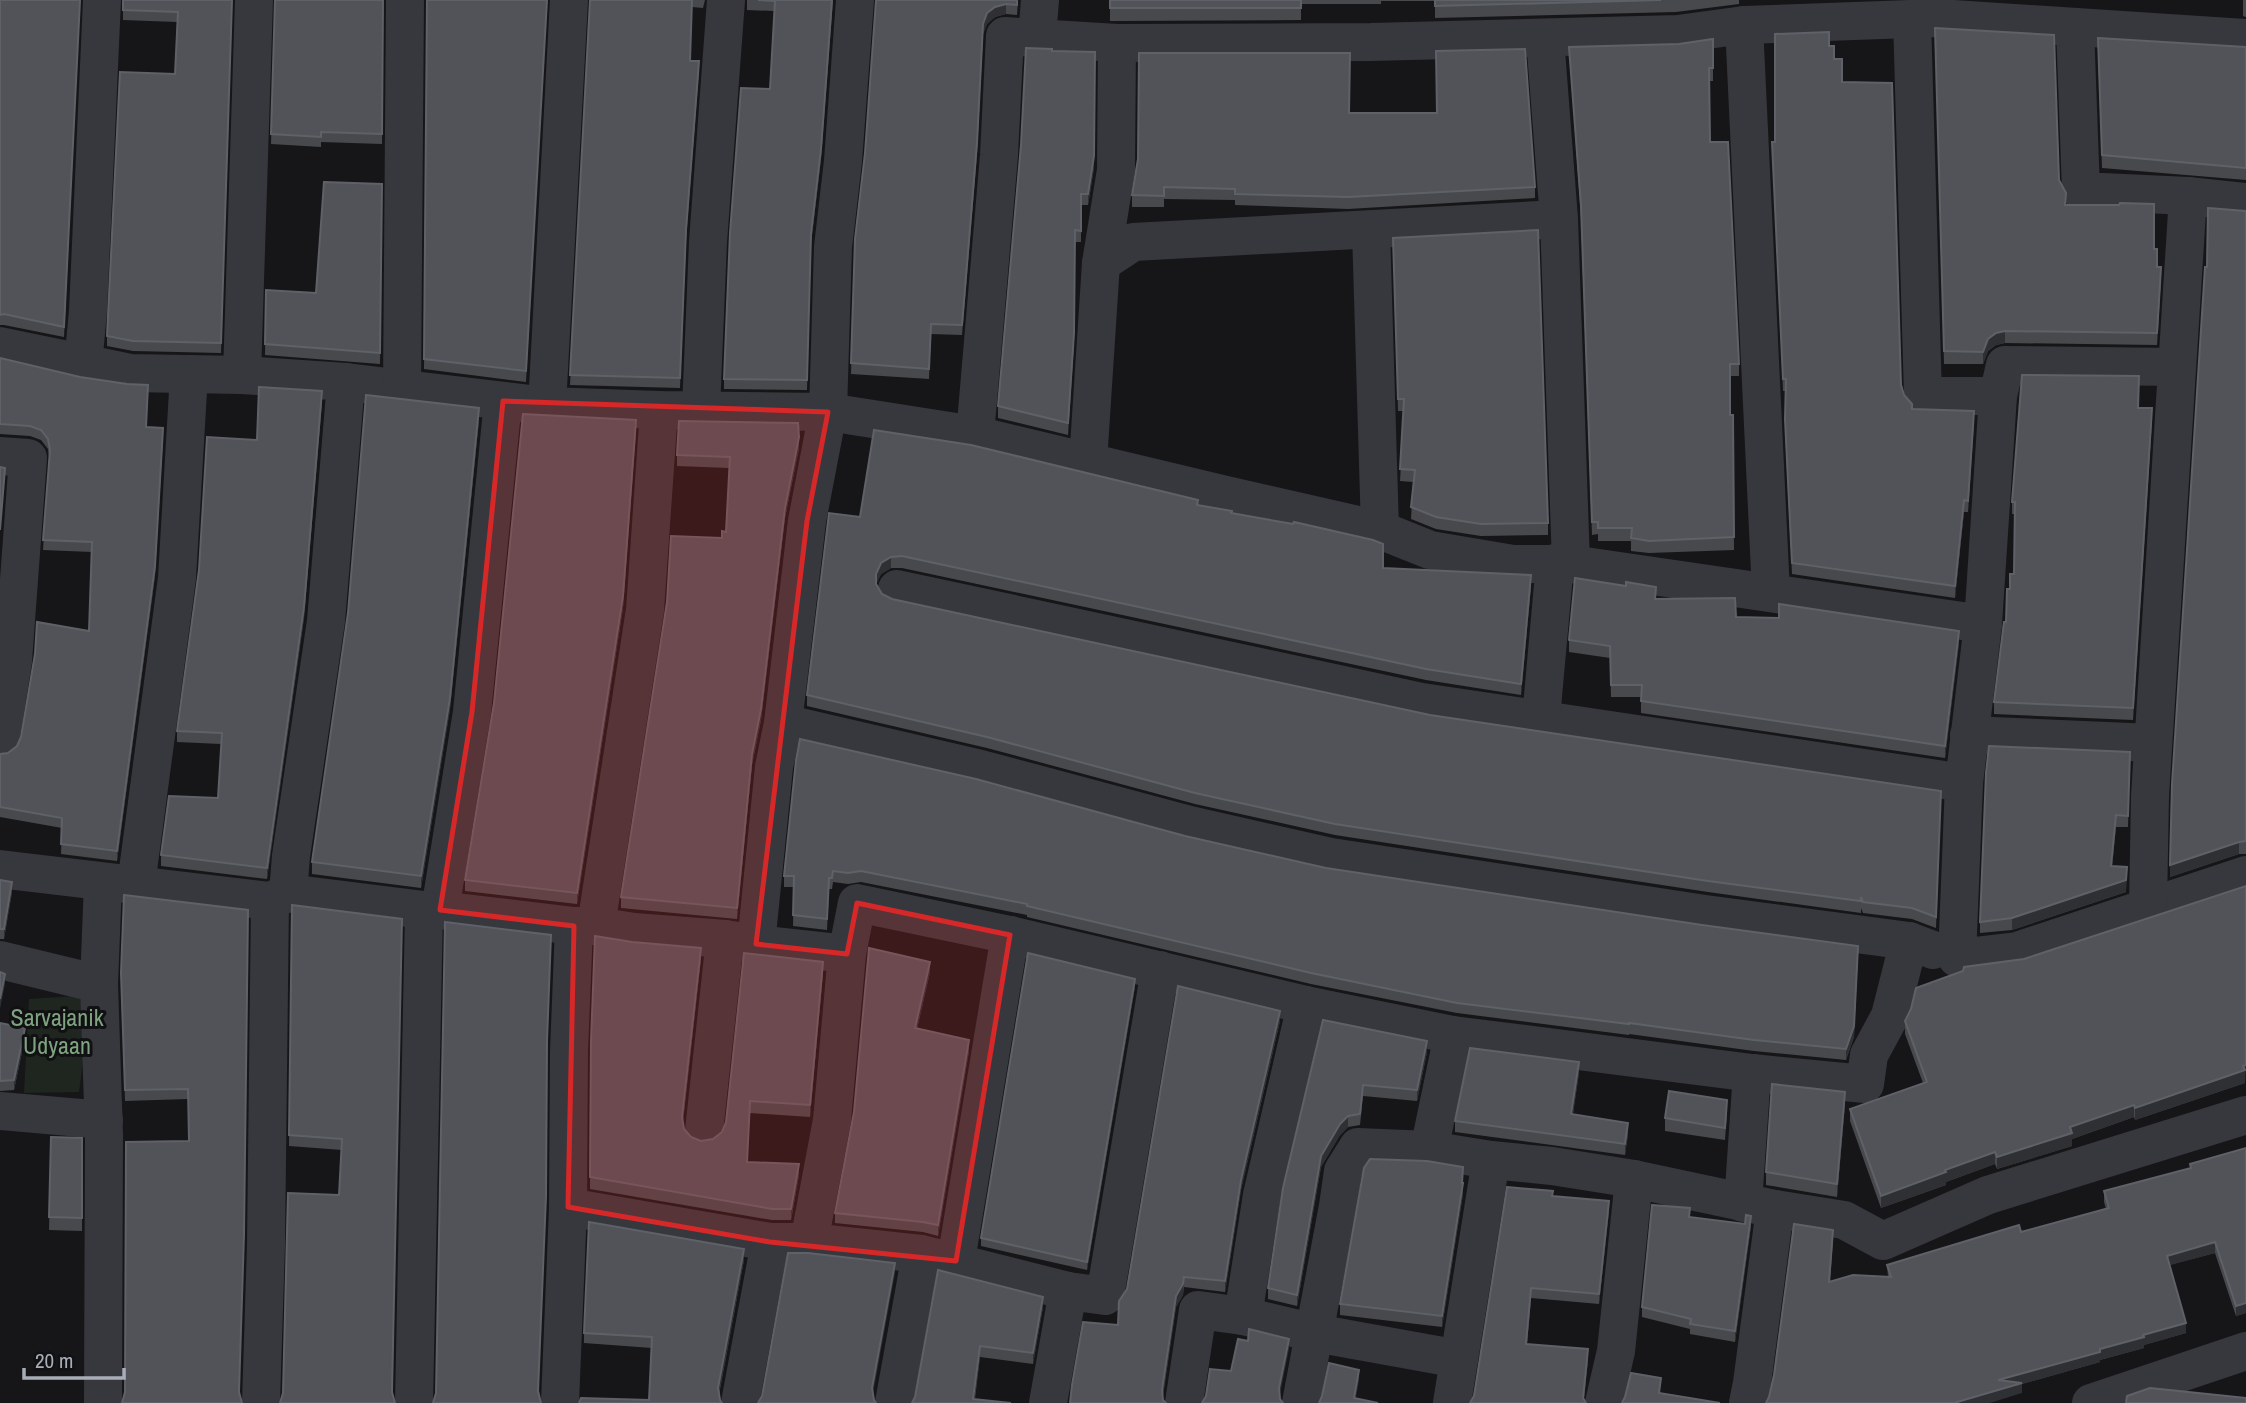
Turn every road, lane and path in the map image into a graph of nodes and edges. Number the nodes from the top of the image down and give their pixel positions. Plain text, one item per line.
1 (102, 0) edge
2 (254, 0) edge
3 (405, 0) edge
4 (569, 0) edge
5 (726, 0) edge
6 (855, 0) edge
7 (1040, 0) edge
8 (1912, 19) junction
9 (1744, 25) junction
10 (2075, 27) junction
11 (1037, 38) junction
12 (1545, 38) junction
13 (2246, 38) edge
14 (1117, 43) junction
15 (2188, 197) junction
16 (2246, 202) edge
17 (1559, 219) junction
18 (1371, 230) junction
19 (1101, 263) junction
20 (0, 346) edge
21 (83, 365) junction
22 (2176, 368) junction
23 (189, 374) junction
24 (242, 375) junction
25 (346, 382) junction
26 (402, 389) junction
27 (1998, 396) junction
28 (503, 401) junction
29 (548, 405) junction
30 (701, 409) junction
31 (659, 411) junction
32 (828, 412) junction
33 (975, 435) junction
34 (0, 456) edge
35 (1088, 462) junction
36 (1380, 530) junction
37 (1563, 564) junction
38 (897, 589) dead end
39 (1771, 593) junction
40 (1983, 624) junction
41 (1541, 718) junction
42 (783, 723) junction
43 (1969, 735) junction
44 (0, 743) edge
45 (2153, 743) junction
46 (1964, 783) junction
47 (0, 869) edge
48 (2246, 875) edge
49 (120, 884) junction
50 (279, 897) junction
51 (2148, 906) junction
52 (432, 910) junction
53 (585, 926) junction
54 (1010, 934) junction
55 (1909, 941) junction
56 (740, 942) junction
57 (847, 954) junction
58 (1957, 958) junction
59 (0, 960) edge
60 (1160, 970) junction
61 (99, 984) junction
62 (1306, 1005) junction
63 (1453, 1035) junction
64 (1752, 1073) junction
65 (0, 1111) edge
66 (2246, 1115) edge
67 (104, 1121) junction
68 (704, 1131) dead end
69 (1429, 1150) junction
70 (1491, 1160) junction
71 (1634, 1179) junction
72 (568, 1206) junction
73 (1759, 1206) junction
74 (770, 1242) junction
75 (809, 1242) junction
76 (938, 1258) junction
77 (1068, 1291) junction
78 (1243, 1316) junction
79 (1315, 1333) junction
80 (2246, 1351) edge
81 (1459, 1359) junction
82 (103, 1403) edge
83 (261, 1403) edge
84 (414, 1403) edge
85 (560, 1403) edge
86 (740, 1403) edge
87 (894, 1403) edge
88 (1048, 1403) edge
89 (1184, 1403) edge
90 (1301, 1403) edge
91 (1452, 1403) edge
92 (1604, 1403) edge
93 (1748, 1403) edge
94 (2091, 1403) edge

1 - 21 street
2 - 24 street
3 - 26 street
4 - 29 street
5 - 30 street
6 - 32 street
7 - 11 street
8 - 9 street
8 - 10 street
8 - 27 street
9 - 12 street
9 - 39 street
10 - 13 street
10 - 15 street
11 - 14 street
11 - 33 street
12 - 14 street
12 - 17 street
14 - 19 street
15 - 16 street
15 - 22 street
17 - 18 street
17 - 37 street
18 - 19 street
18 - 36 street
19 - 35 street
20 - 21 street
21 - 23 street
22 - 27 street
22 - 45 street
23 - 24 street
23 - 49 street
24 - 25 street
25 - 26 street
25 - 50 street
26 - 28 street
27 - 40 street
28 - 29 street
28 - 52 street
29 - 31 street
30 - 31 street
30 - 32 street
31 - 53 street
32 - 33 street
32 - 42 street
33 - 35 street
34 - 44 street
35 - 36 street
36 - 37 street
37 - 39 street
37 - 41 street
38 - 41 street
39 - 40 street
40 - 43 street
41 - 46 street
42 - 55 street
42 - 56 street
43 - 45 street
43 - 46 street
45 - 51 street
46 - 58 street
47 - 49 street
48 - 51 street
49 - 50 street
49 - 61 street
50 - 52 street
50 - 83 street
51 - 58 street
52 - 53 street
52 - 84 street
53 - 56 street
53 - 72 street
54 - 57 street
54 - 60 street
54 - 76 street
55 - 58 street
55 - 64 street
56 - 57 street
56 - 68 street
57 - 75 street
59 - 61 street
60 - 62 street
60 - 77 street
61 - 67 street
62 - 63 street
62 - 78 street
63 - 64 street
63 - 69 street
64 - 73 street
65 - 67 street
66 - 73 street
67 - 82 street
69 - 70 street
69 - 79 street
70 - 71 street
70 - 81 street
71 - 73 street
71 - 92 street
72 - 74 street
72 - 85 street
73 - 93 street
74 - 75 street
74 - 86 street
75 - 76 street
76 - 77 street
76 - 87 street
77 - 88 street
78 - 79 street
78 - 89 street
79 - 81 street
79 - 90 street
80 - 94 street
81 - 91 street

